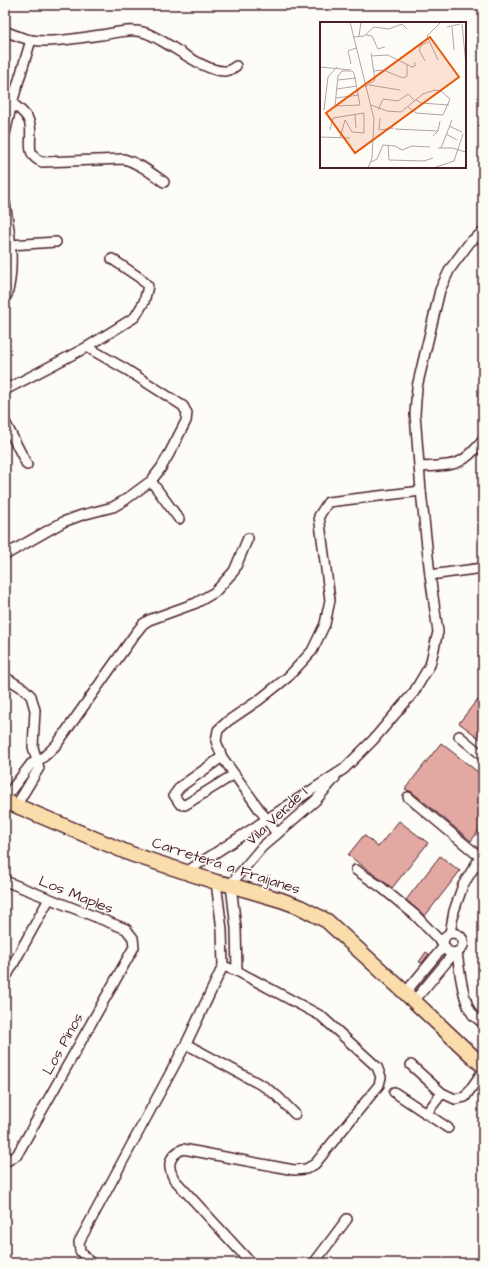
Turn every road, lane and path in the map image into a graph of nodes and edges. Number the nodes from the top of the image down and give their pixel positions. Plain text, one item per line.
1 (5, 31) edge
2 (32, 40) junction
3 (236, 66) dead end
4 (12, 103) junction
5 (5, 134) edge
6 (164, 182) dead end
7 (5, 203) edge
8 (483, 232) edge
9 (56, 242) dead end
10 (10, 245) junction
11 (112, 259) dead end
12 (7, 295) dead end
13 (87, 347) junction
14 (5, 390) edge
15 (5, 422) edge
16 (483, 440) edge
17 (27, 465) dead end
18 (420, 467) junction
19 (150, 480) junction
20 (421, 491) junction
21 (179, 518) dead end
22 (248, 538) dead end
23 (5, 555) edge
24 (483, 568) edge
25 (430, 575) junction
26 (5, 677) edge
27 (459, 736) dead end
28 (483, 756) edge
29 (222, 758) junction
30 (37, 762) junction
31 (344, 769) junction
32 (233, 775) junction
33 (408, 797) dead end
34 (9, 802) edge
35 (268, 820) junction
36 (277, 834) junction
37 (482, 855) edge
38 (356, 870) dead end
39 (186, 872) junction
40 (5, 881) edge
41 (226, 884) junction
42 (49, 899) junction
43 (450, 933) junction
44 (133, 938) joint
45 (444, 945) junction
46 (456, 952) junction
47 (223, 966) junction
48 (236, 971) junction
49 (5, 978) edge
50 (410, 997) junction
51 (483, 1023) edge
52 (186, 1044) junction
53 (411, 1065) dead end
54 (483, 1066) edge
55 (483, 1071) edge
56 (394, 1092) dead end
57 (442, 1093) junction
58 (295, 1114) dead end
59 (426, 1114) junction
60 (448, 1128) dead end
61 (7, 1159) edge
62 (347, 1219) dead end
63 (91, 1263) edge
64 (251, 1263) edge
65 (314, 1263) edge

1 - 2 street
2 - 3 street
2 - 4 street
4 - 5 street
4 - 6 street
7 - 10 street
8 - 18 street
9 - 10 street
10 - 12 street
11 - 13 street
13 - 14 street
13 - 19 street
15 - 17 street
16 - 18 street
18 - 20 street
19 - 21 street
19 - 23 street
20 - 25 street
20 - 29 street
22 - 30 street
24 - 25 street
25 - 31 street
26 - 30 street
27 - 28 street
29 - 32 street
29 - 32 street
30 - 34 street
30 - 34 street
31 - 35 street
31 - 36 street, Vila Verde I
32 - 35 street
33 - 37 street
34 - 39 main road, Carretera a Fraijanes
35 - 36 street
35 - 39 street
36 - 41 street, Vila Verde I
37 - 43 street
38 - 45 street
39 - 41 main road, Carretera a Fraijanes
40 - 42 street, Los Maples
41 - 47 street
41 - 48 street
41 - 50 main road, Carretera a Fraijanes
42 - 44 street, Los Maples
42 - 49 street
43 - 45 street
43 - 46 street
44 - 61 street, Los Pinos
45 - 46 street
45 - 50 street
46 - 50 street
46 - 51 street
47 - 48 street
47 - 52 street
48 - 64 street
50 - 54 main road, Carretera a Fraijanes
52 - 58 street
52 - 63 street
53 - 57 street
55 - 57 street
56 - 59 street
57 - 59 street
59 - 60 street
62 - 65 street

